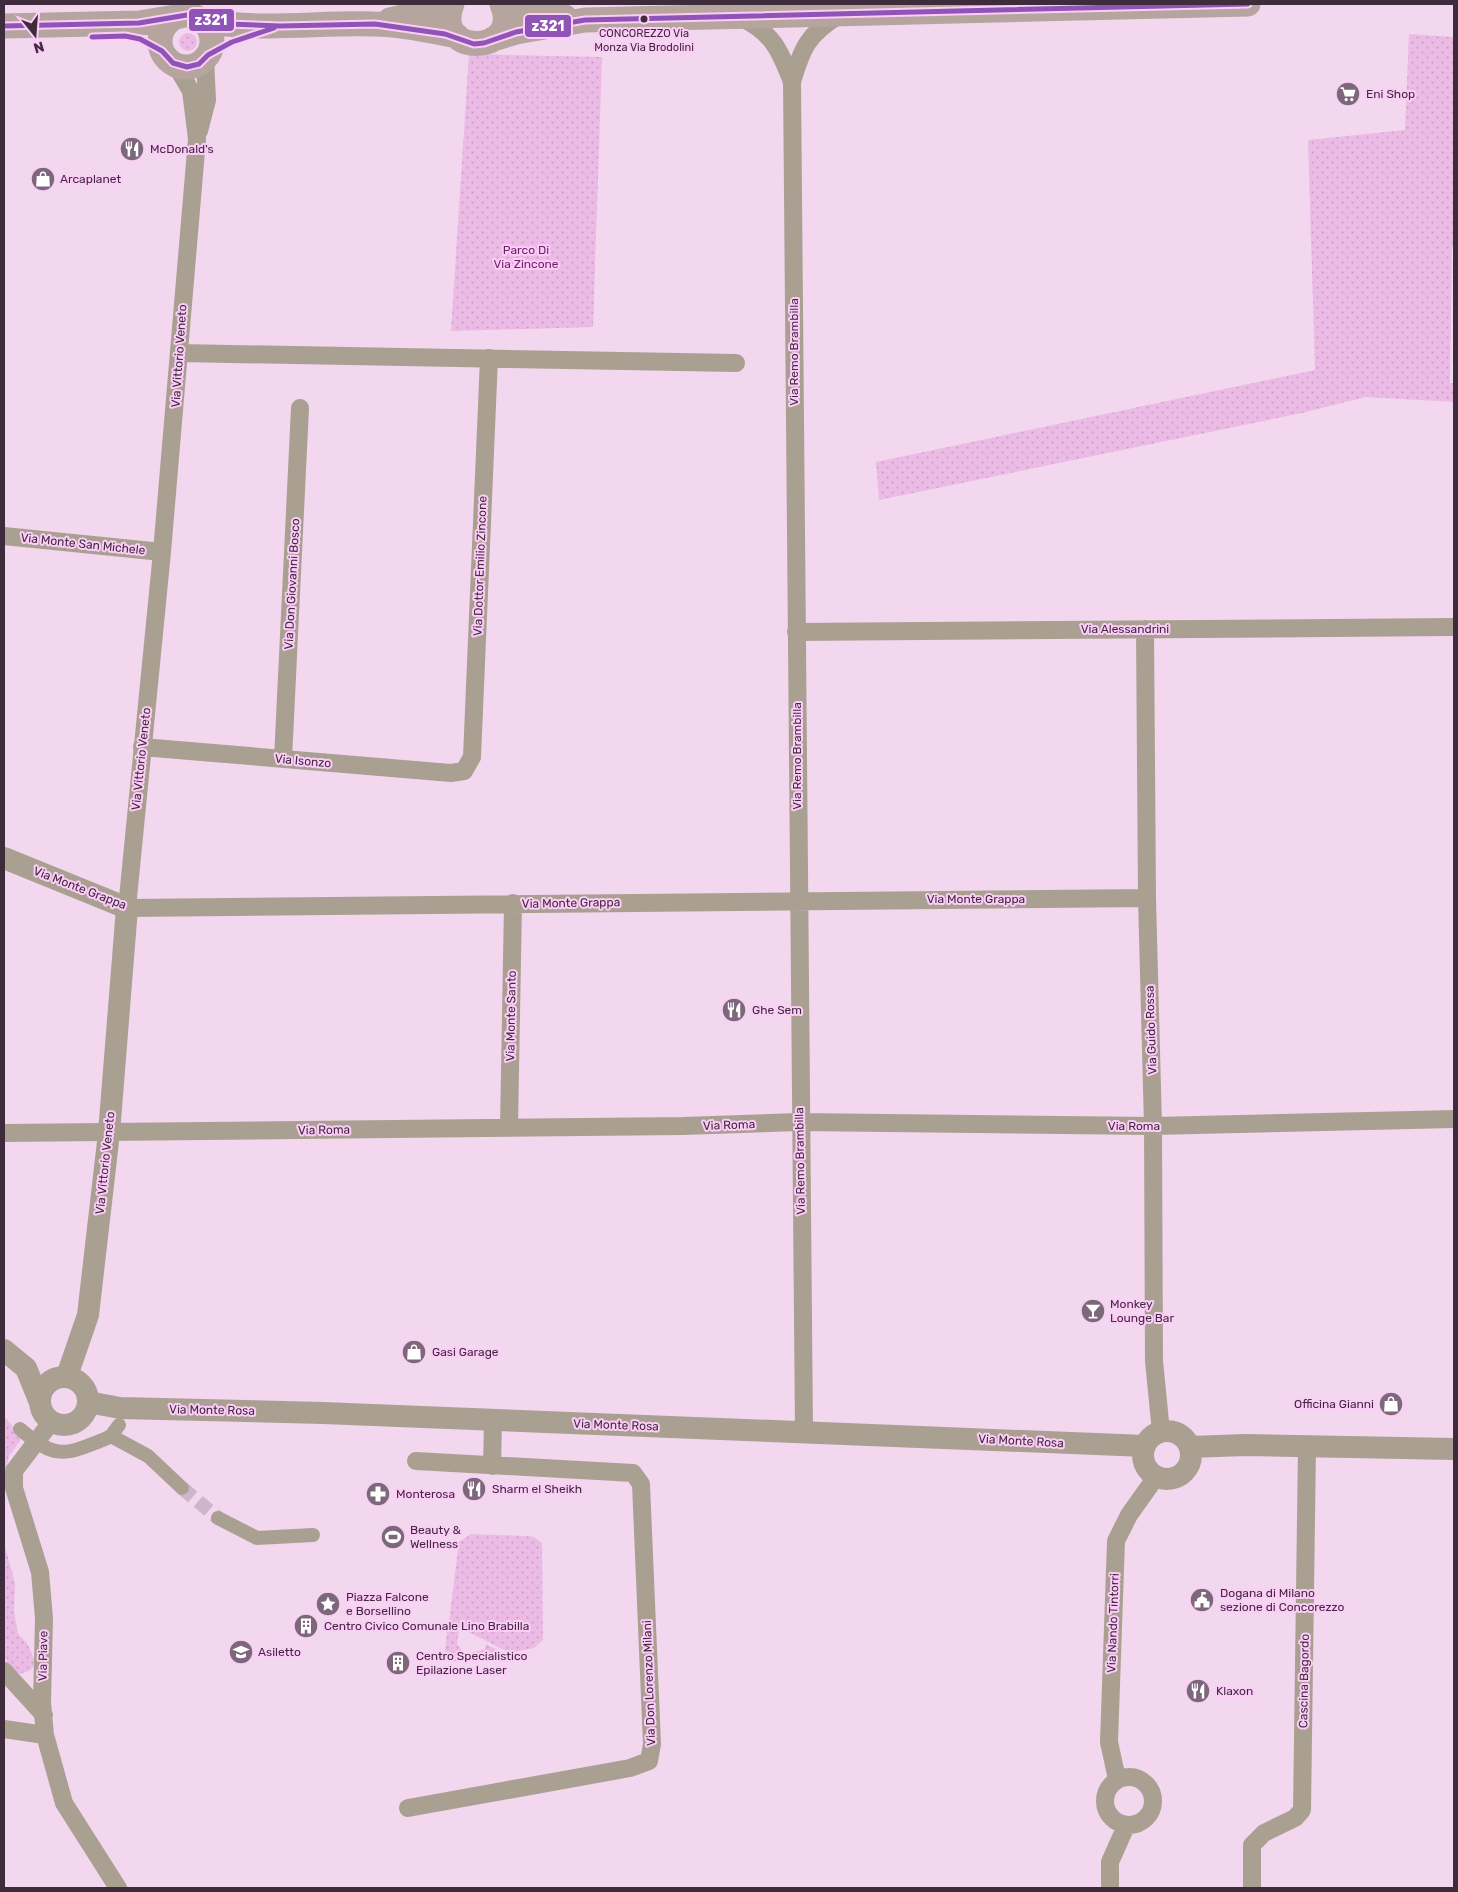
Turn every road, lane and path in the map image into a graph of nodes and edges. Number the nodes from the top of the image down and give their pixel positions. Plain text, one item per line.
1 (450, 4) edge
2 (502, 4) edge
3 (509, 4) edge
4 (1248, 4) edge
5 (843, 13) junction
6 (736, 15) junction
7 (191, 18) junction
8 (585, 20) junction
9 (375, 24) junction
10 (4, 26) edge
11 (280, 26) junction
12 (457, 36) junction
13 (4, 39) edge
14 (493, 39) junction
15 (207, 57) junction
16 (168, 58) junction
17 (792, 82) junction
18 (197, 139) junction
19 (178, 353) junction
20 (489, 358) junction
21 (736, 363) dead end
22 (300, 408) dead end
23 (4, 536) edge
24 (162, 552) junction
25 (1454, 627) edge
26 (1145, 629) junction
27 (796, 632) junction
28 (142, 747) junction
29 (284, 760) junction
30 (464, 771) joint
31 (4, 858) edge
32 (1147, 898) junction
33 (798, 901) junction
34 (513, 903) junction
35 (127, 908) junction
36 (1454, 1119) edge
37 (799, 1122) junction
38 (1153, 1126) junction
39 (509, 1128) junction
40 (4, 1133) edge
41 (109, 1133) junction
42 (4, 1350) edge
43 (68, 1376) junction
44 (40, 1400) junction
45 (88, 1402) junction
46 (493, 1421) junction
47 (52, 1422) junction
48 (20, 1429) dead end
49 (804, 1431) junction
50 (1153, 1439) junction
51 (35, 1442) junction
52 (1307, 1446) junction
53 (1190, 1447) junction
54 (1454, 1449) edge
55 (416, 1461) dead end
56 (492, 1466) junction
57 (1156, 1477) junction
58 (182, 1488) tunnel mouth
59 (218, 1518) tunnel mouth
60 (313, 1536) dead end
61 (4, 1671) edge
62 (44, 1715) junction
63 (4, 1728) edge
64 (46, 1735) junction
65 (1117, 1780) junction
66 (408, 1808) dead end
67 (1126, 1826) junction
68 (118, 1888) edge
69 (1110, 1888) edge
70 (1252, 1888) edge

1 - 9 main road
1 - 12 main road
2 - 14 main road
3 - 8 main road
4 - 5 main road
5 - 6 main road
5 - 17 street, Via Remo Brambilla
6 - 8 main road
6 - 17 street, Via Remo Brambilla
7 - 10 main road
7 - 11 main road
7 - 15 main road
7 - 16 main road
8 - 14 main road
9 - 11 main road
9 - 12 main road
11 - 15 main road
12 - 14 main road
13 - 16 main road
15 - 16 main road
15 - 18 street, Via Vittorio Veneto
16 - 18 street, Via Vittorio Veneto
17 - 27 street, Via Remo Brambilla
18 - 19 street, Via Vittorio Veneto
19 - 20 street
19 - 24 street, Via Vittorio Veneto
20 - 21 street
20 - 30 street, Via Dottor Emilio Zincone
22 - 29 street, Via Don Giovanni Bosco
23 - 24 street, Via Monte San Michele
24 - 28 street, Via Vittorio Veneto
25 - 26 street, Via Alessandrini
26 - 27 street, Via Alessandrini
26 - 32 street, Via Guido Rossa
27 - 33 street, Via Remo Brambilla
28 - 29 street, Via Isonzo
28 - 35 street, Via Vittorio Veneto
29 - 30 street, Via Isonzo
31 - 35 street, Via Monte Grappa
32 - 33 street, Via Monte Grappa
32 - 38 street, Via Guido Rossa
33 - 34 street, Via Monte Grappa
33 - 37 street, Via Remo Brambilla
34 - 35 street, Via Monte Grappa
34 - 39 street, Via Monte Santo
35 - 41 street, Via Vittorio Veneto
36 - 38 street, Via Roma
37 - 38 street, Via Roma
37 - 39 street, Via Roma
37 - 49 street, Via Remo Brambilla
38 - 50 street, Via Guido Rossa
39 - 41 street, Via Roma
40 - 41 street, Via Roma
41 - 43 street, Via Vittorio Veneto
42 - 44 street
43 - 44 street
43 - 45 street
44 - 47 street
45 - 46 street, Via Monte Rosa
45 - 47 street
46 - 49 street, Via Monte Rosa
46 - 56 street
47 - 51 street, Via Piave
48 - 51 street
49 - 50 street, Via Monte Rosa
50 - 53 street, Via Monte Rosa
50 - 57 street
51 - 58 street
51 - 62 street, Via Piave
52 - 53 street
52 - 54 street
52 - 70 street, Cascina Bagordo
53 - 57 street
55 - 56 street
56 - 66 street, Via Don Lorenzo Milani
57 - 65 street, Via Nando Tintorri
59 - 60 street
61 - 62 street
62 - 64 street, Via Piave
63 - 64 street
64 - 68 street, Via Piave
65 - 67 street
65 - 67 street
67 - 69 street

